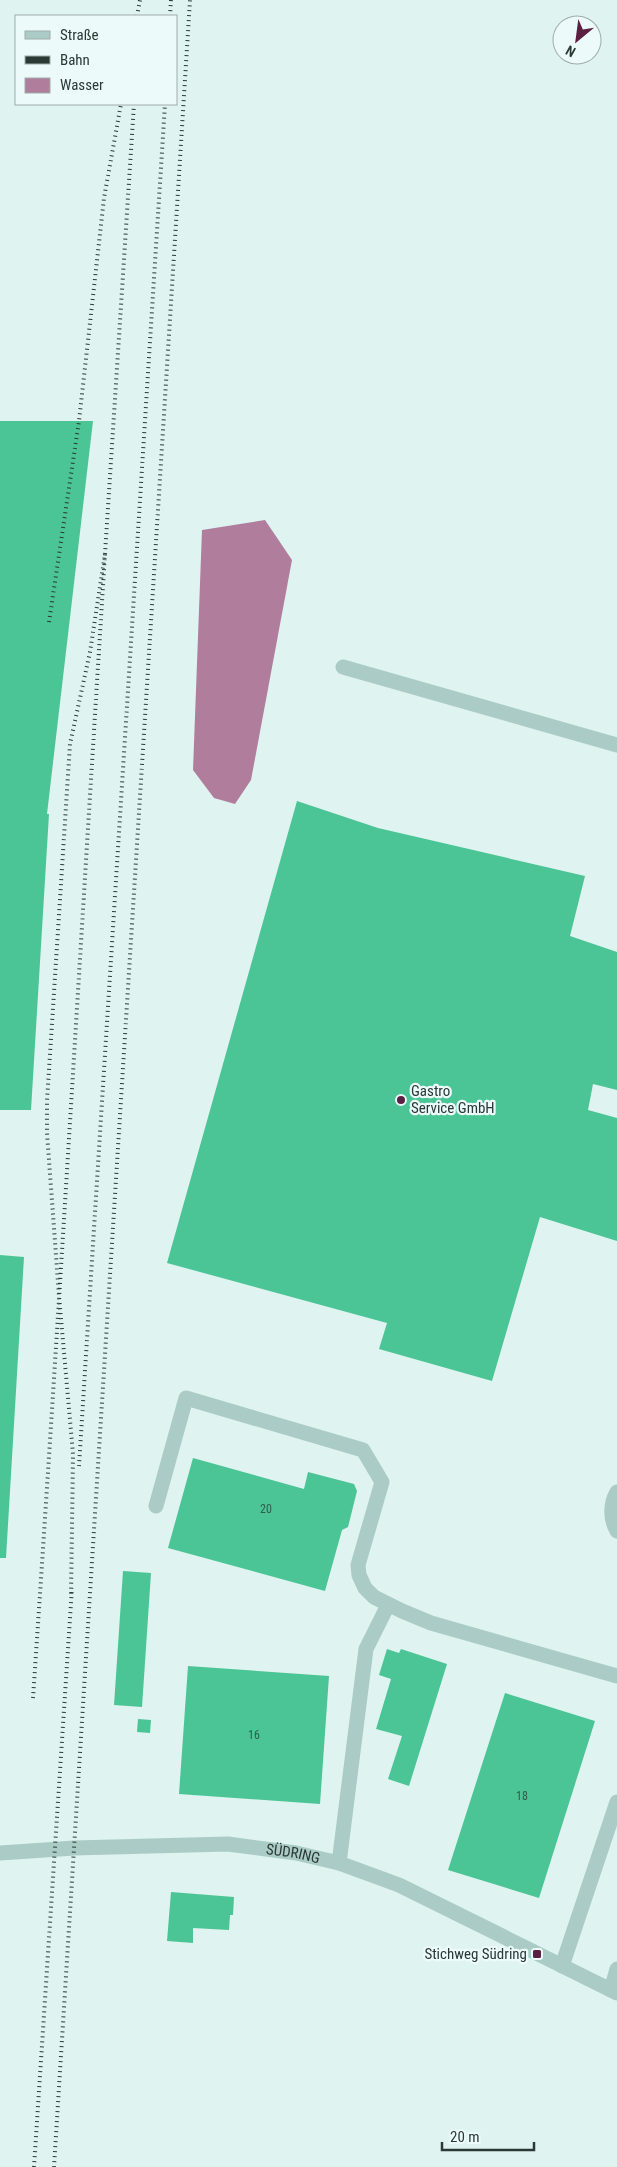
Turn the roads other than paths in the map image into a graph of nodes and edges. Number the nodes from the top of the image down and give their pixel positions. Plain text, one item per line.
1 (344, 667) dead end
2 (617, 744) edge
3 (617, 1492) edge
4 (156, 1506) dead end
5 (617, 1531) edge
6 (388, 1604) junction
7 (617, 1676) edge
8 (617, 1802) edge
9 (0, 1853) edge
10 (339, 1863) junction
11 (562, 1966) junction
12 (617, 1969) edge
13 (614, 1992) edge

1 - 2 street
3 - 5 street
4 - 6 street
6 - 7 street
6 - 10 street
8 - 11 street
9 - 10 street, SÜDRING
10 - 11 street, SÜDRING
11 - 13 street, SÜDRING
12 - 13 street

